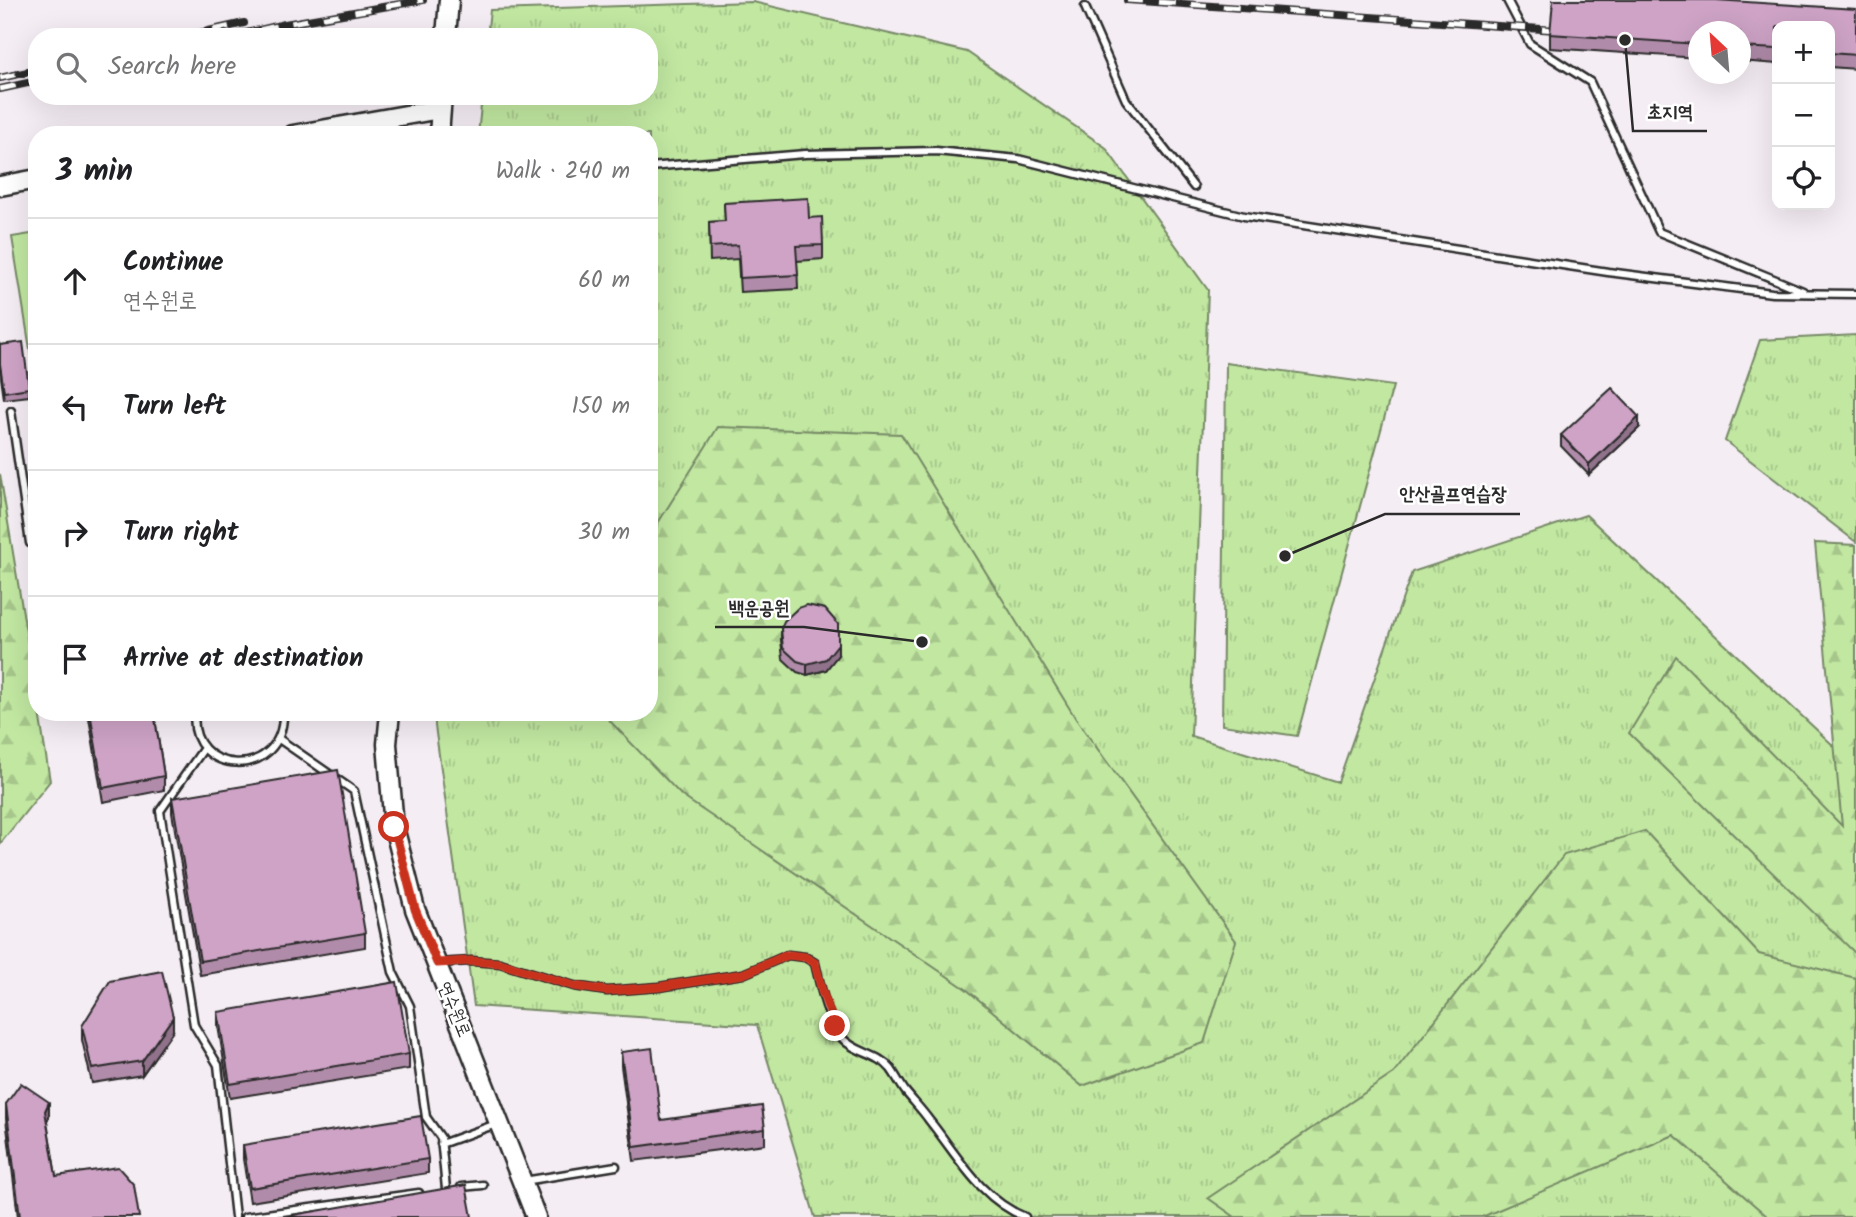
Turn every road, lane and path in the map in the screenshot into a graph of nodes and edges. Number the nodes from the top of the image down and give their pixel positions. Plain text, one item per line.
1 (449, 0) edge
2 (1507, 0) edge
3 (1085, 6) dead end
4 (447, 28) edge
5 (432, 105) edge
6 (441, 105) edge
7 (335, 126) edge
8 (440, 126) edge
9 (658, 166) edge
10 (28, 181) edge
11 (0, 186) edge
12 (1194, 187) dead end
13 (1808, 293) junction
14 (1856, 294) edge
15 (10, 411) dead end
16 (28, 530) edge
17 (194, 721) edge
18 (283, 721) edge
19 (389, 721) edge
20 (279, 739) junction
21 (204, 748) junction
22 (437, 963) junction
23 (499, 1123) junction
24 (442, 1144) junction
25 (616, 1166) dead end
26 (522, 1181) junction
27 (483, 1185) dead end
28 (446, 1189) junction
29 (235, 1217) edge
30 (244, 1217) edge
31 (536, 1217) edge
32 (1025, 1217) edge

1 - 4 street
2 - 13 lane
3 - 12 lane
5 - 7 street
6 - 8 street
9 - 13 lane
10 - 11 street
13 - 14 lane
15 - 16 lane
17 - 21 lane
18 - 20 lane
19 - 22 street, 연수원로
20 - 21 lane
20 - 24 lane
21 - 29 lane
22 - 23 street, 연수원로
22 - 32 lane
23 - 24 lane
23 - 26 street, 연수원로
24 - 28 lane
25 - 26 lane
26 - 31 street, 연수원로
27 - 28 lane
28 - 30 lane

